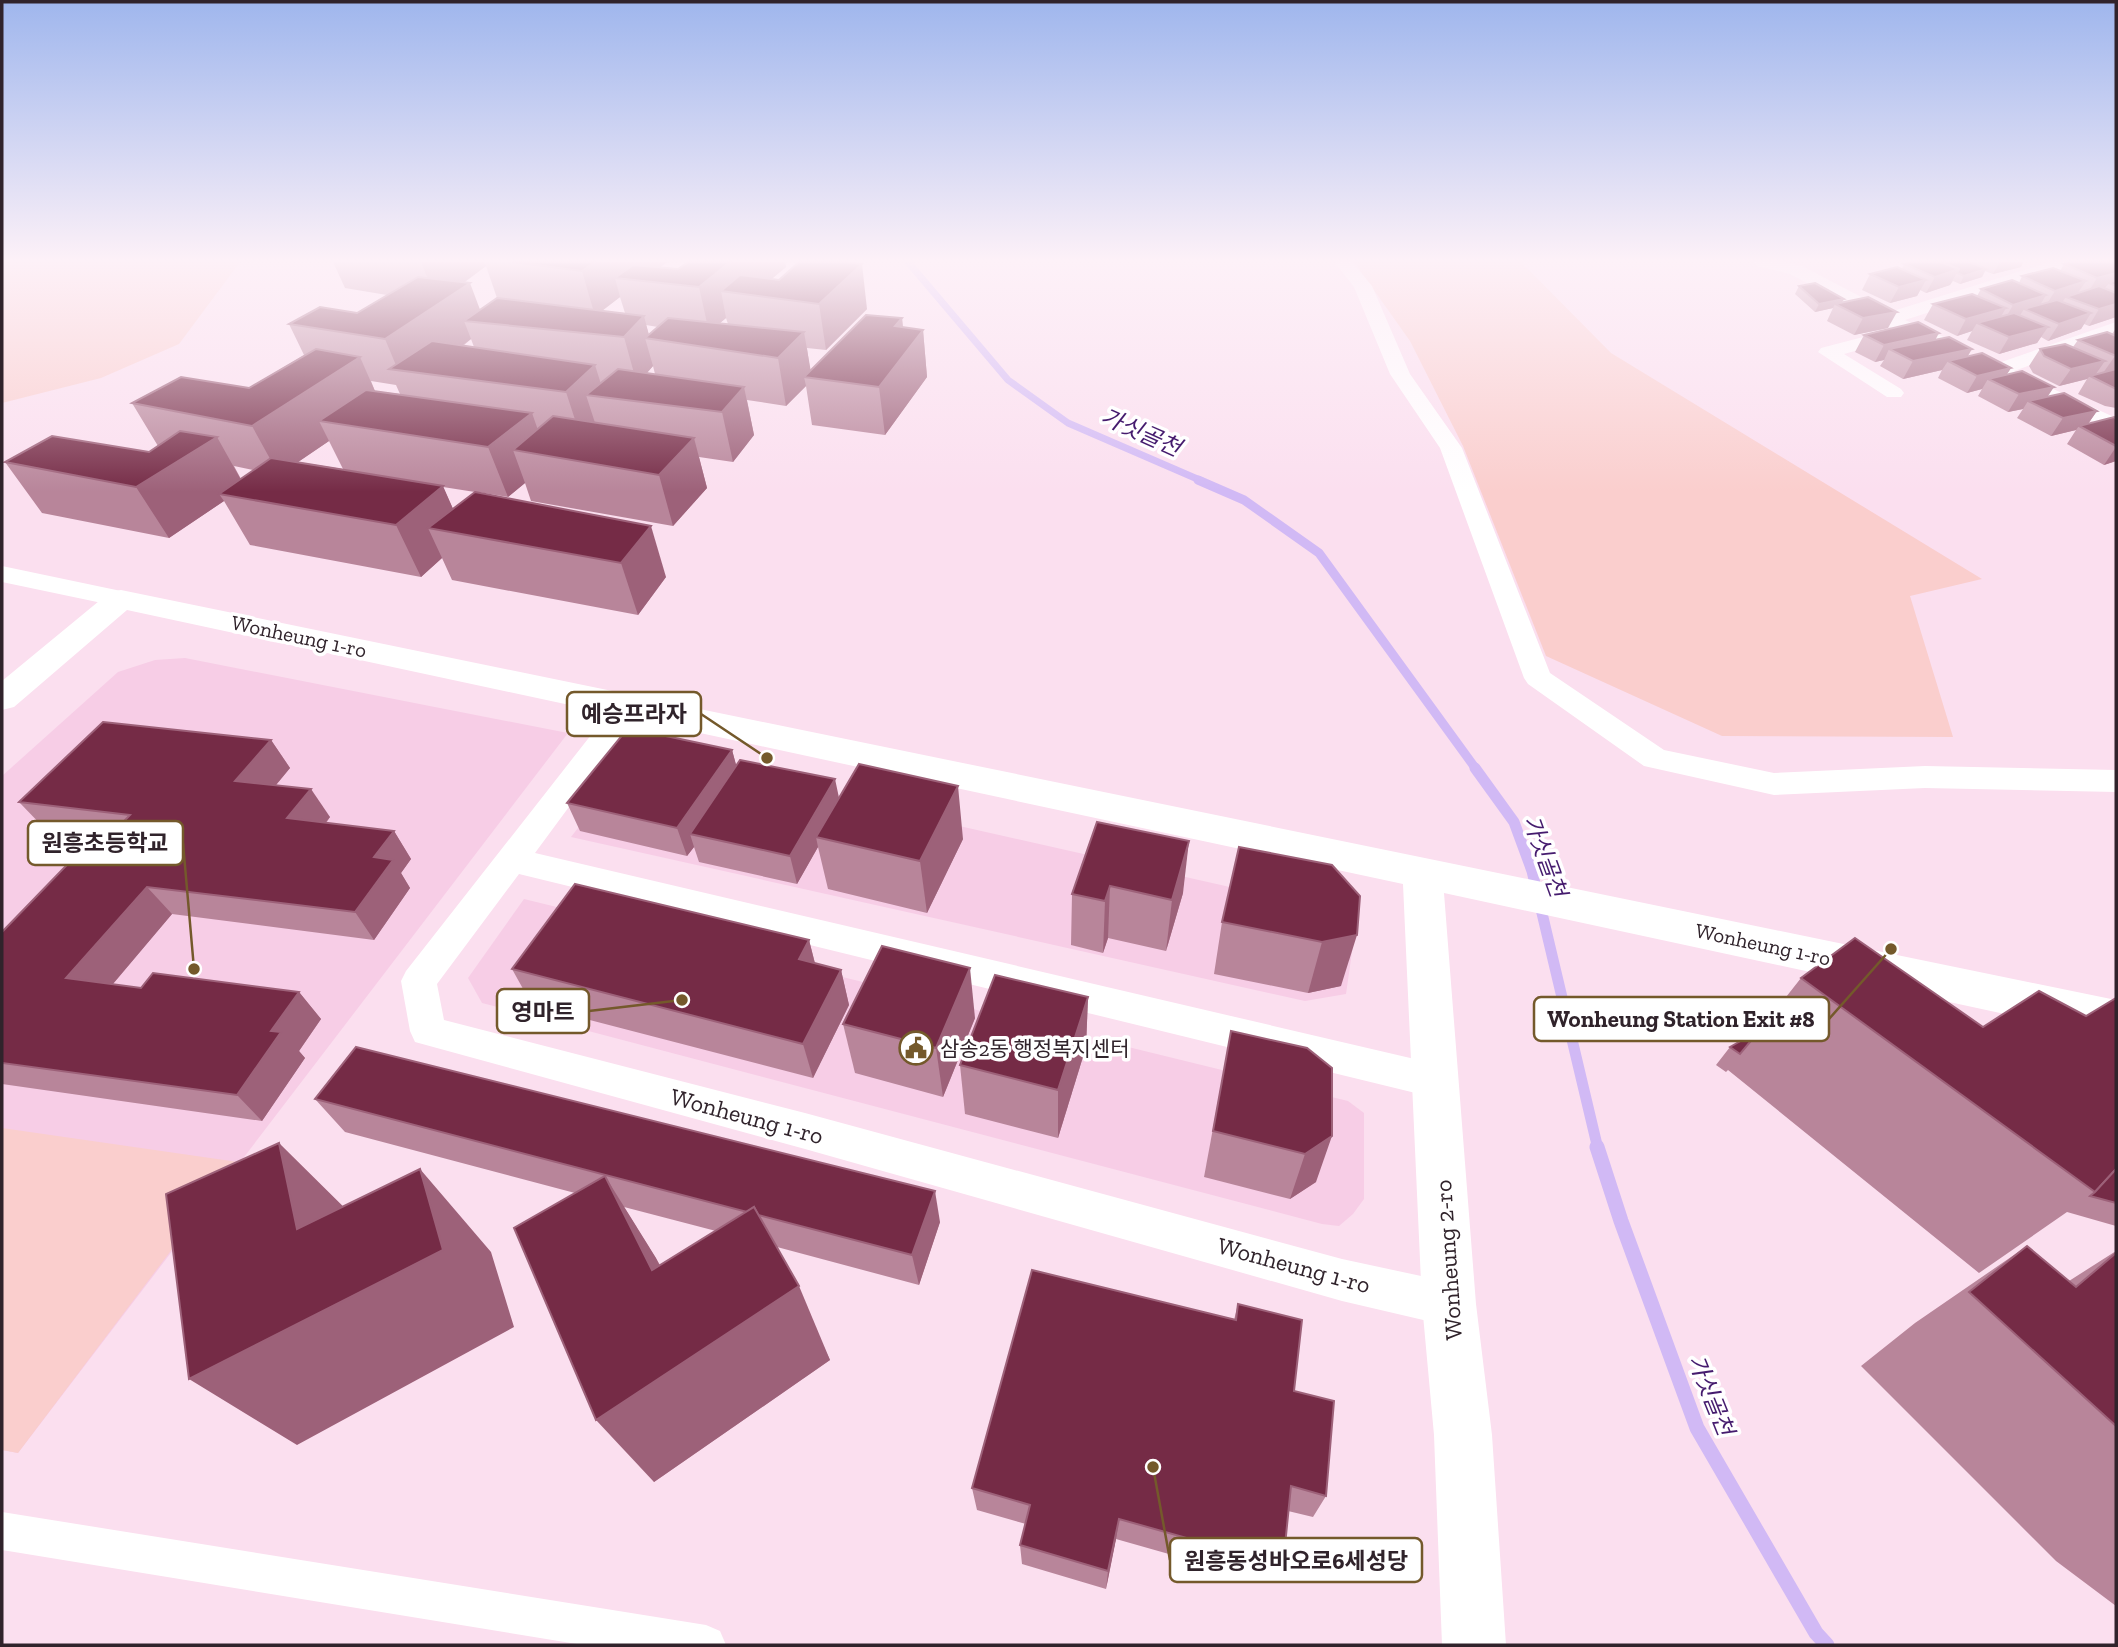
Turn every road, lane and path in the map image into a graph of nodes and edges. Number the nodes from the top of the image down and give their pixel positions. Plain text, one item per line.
1 (1385, 339) edge
2 (1879, 339) edge
3 (1931, 339) edge
4 (2081, 339) edge
5 (1961, 353) edge
6 (1894, 393) dead end
7 (2116, 426) edge
8 (2, 574) edge
9 (121, 599) junction
10 (2, 699) edge
11 (630, 705) junction
12 (2116, 781) edge
13 (513, 860) junction
14 (1423, 874) junction
15 (2116, 1018) edge
16 (1436, 1081) junction
17 (1450, 1304) junction
18 (2, 1531) edge
19 (706, 1645) edge
20 (1475, 1645) edge

1 - 12 street
2 - 6 street
3 - 5 street
4 - 7 street
8 - 9 street
9 - 10 street
9 - 11 street, Wonheung 1-ro
11 - 13 street, Wonheung 1-ro
11 - 14 street, Wonheung 1-ro
13 - 16 street
13 - 17 street, Wonheung 1-ro
14 - 15 street, Wonheung 1-ro
14 - 16 street, Wonheung 2-ro
16 - 17 street, Wonheung 2-ro
17 - 20 street, Wonheung 2-ro
18 - 19 street

